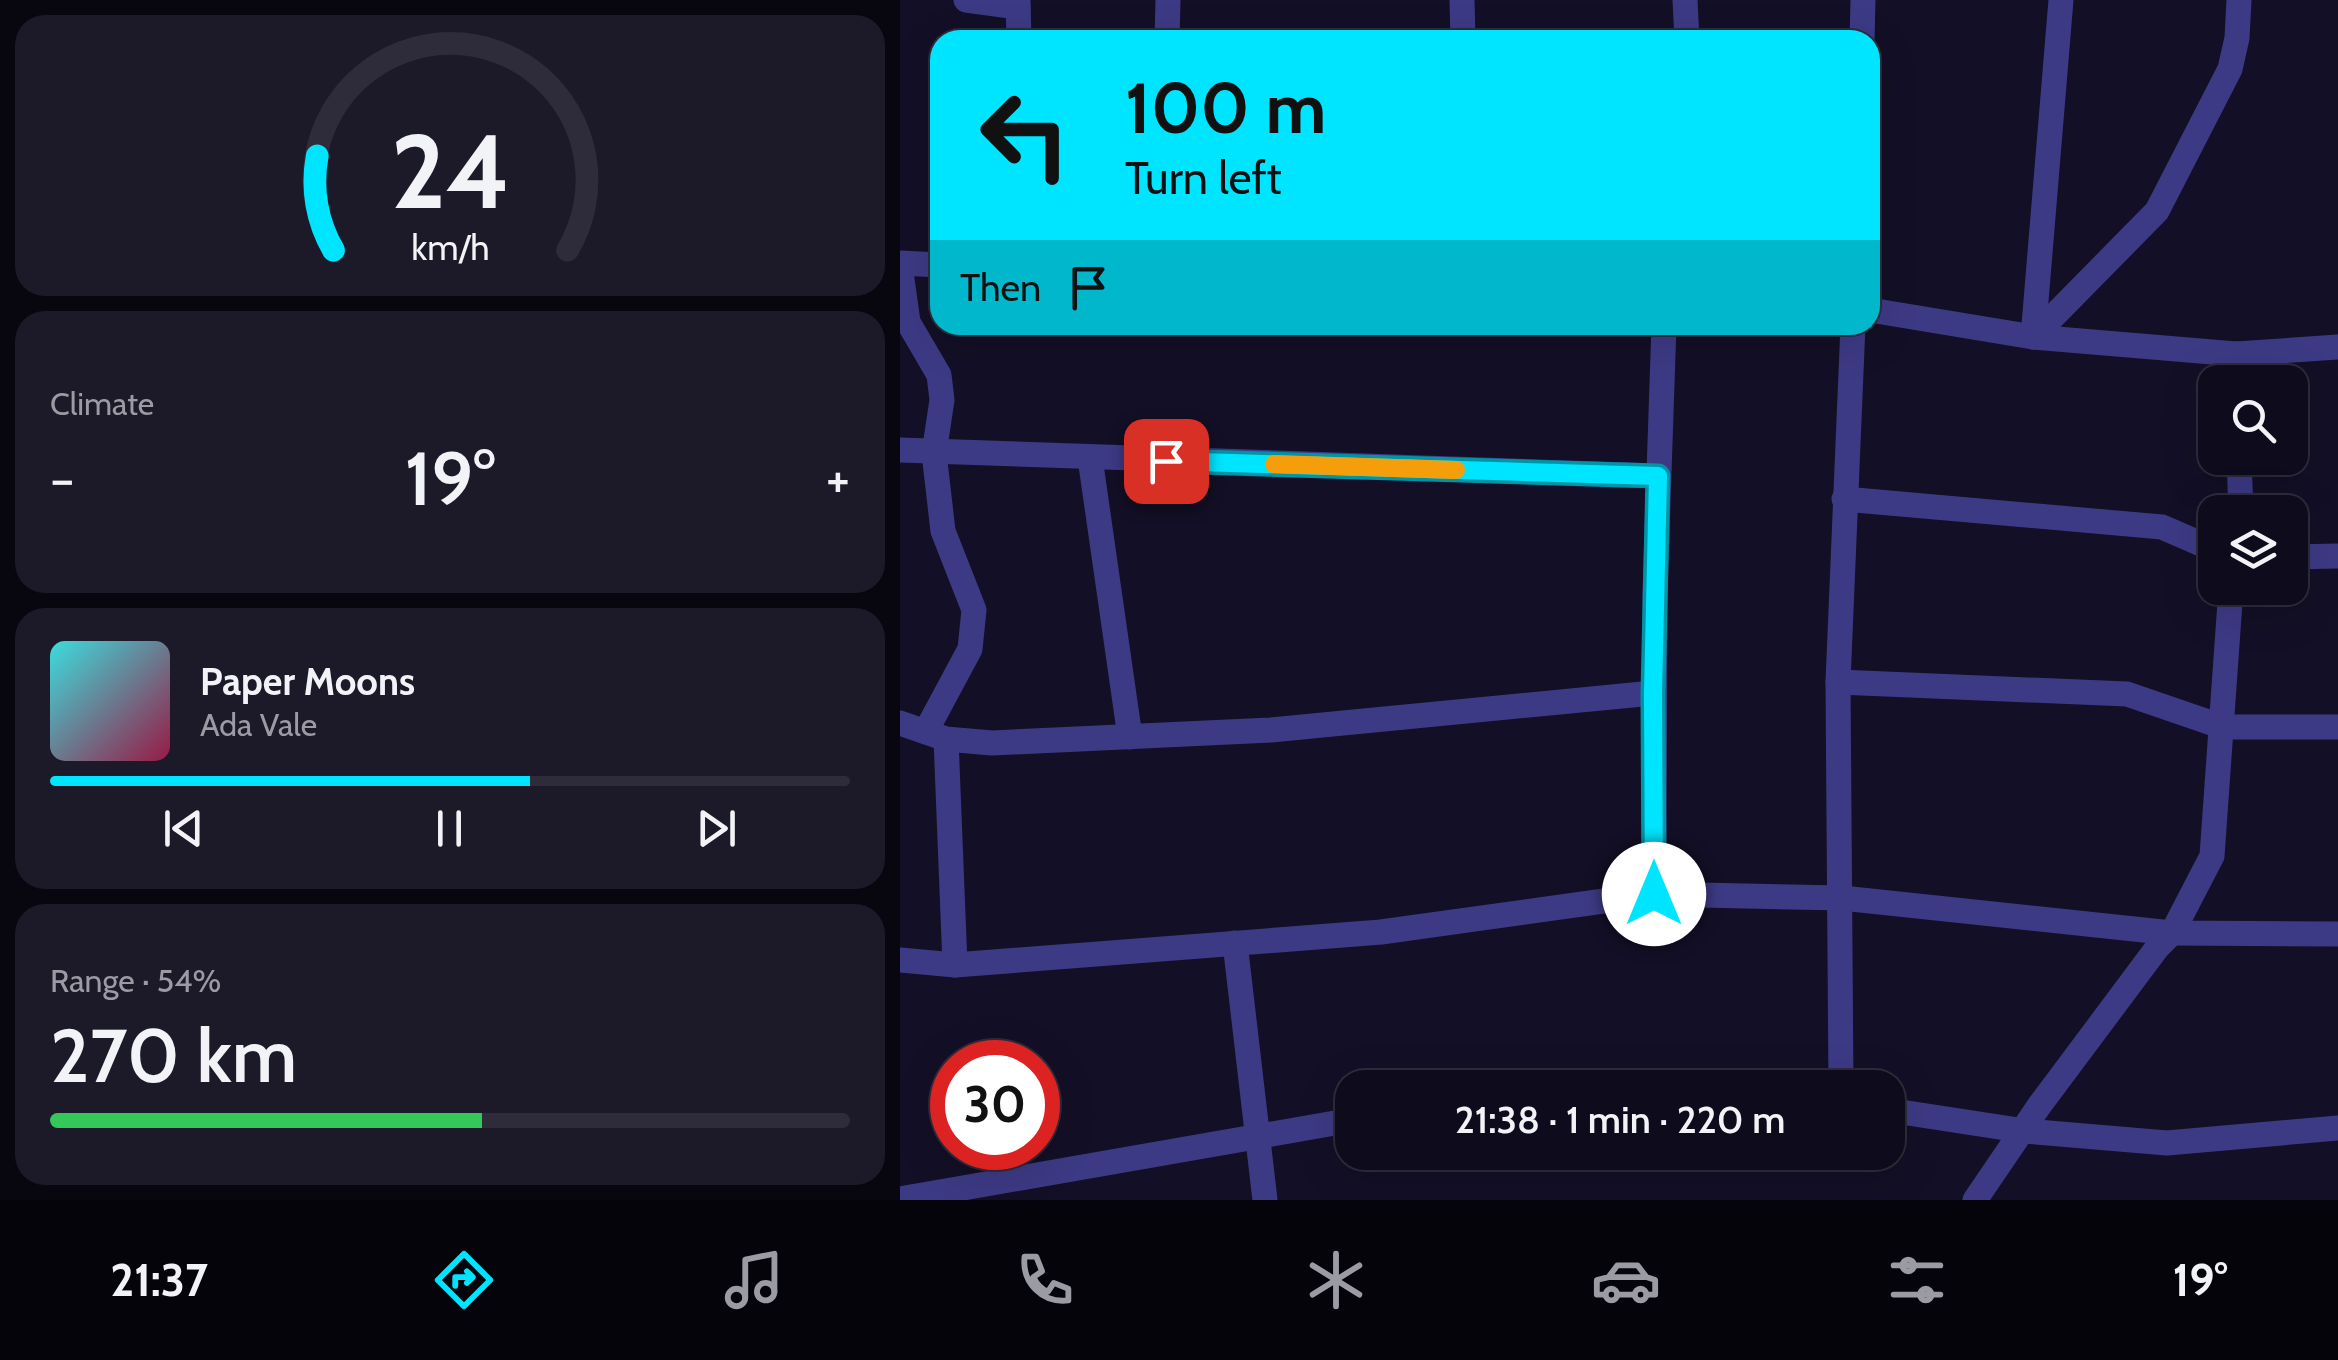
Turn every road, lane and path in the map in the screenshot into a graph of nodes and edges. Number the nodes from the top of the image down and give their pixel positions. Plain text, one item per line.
1 (966, 0) edge
2 (1168, 0) edge
3 (1462, 0) edge
4 (1684, 0) edge
5 (1863, 0) edge
6 (2061, 0) edge
7 (2239, 0) edge
8 (1018, 4) edge
9 (1018, 30) edge
10 (1167, 30) edge
11 (1463, 30) edge
12 (1686, 30) edge
13 (1862, 30) edge
14 (900, 264) edge
15 (930, 265) edge
16 (1880, 312) edge
17 (1664, 335) edge
18 (1852, 335) edge
19 (2033, 337) junction
20 (2338, 347) edge
21 (2236, 354) junction
22 (2236, 365) edge
23 (900, 450) edge
24 (934, 453) junction
25 (1090, 458) junction
26 (1658, 476) junction
27 (1844, 498) junction
28 (2198, 543) edge
29 (2338, 556) edge
30 (2308, 557) edge
31 (2230, 605) edge
32 (1838, 682) junction
33 (1653, 693) junction
34 (900, 723) edge
35 (2223, 727) junction
36 (2338, 727) edge
37 (936, 735) junction
38 (1130, 737) junction
39 (1654, 894) junction
40 (1842, 898) junction
41 (2172, 933) junction
42 (2338, 934) edge
43 (1235, 944) junction
44 (900, 960) edge
45 (954, 965) junction
46 (1841, 1070) edge
47 (1905, 1113) edge
48 (1335, 1123) edge
49 (2338, 1128) edge
50 (2025, 1132) junction
51 (1258, 1137) junction
52 (900, 1199) edge
53 (1265, 1200) edge
54 (1975, 1200) edge

1 - 8 street
2 - 10 street
3 - 11 street
4 - 12 street
5 - 13 street
6 - 19 street
7 - 19 street
8 - 9 street
14 - 15 street
14 - 24 street
16 - 19 street
17 - 26 street
18 - 27 street
19 - 21 street
20 - 21 street
21 - 22 street
23 - 24 street
24 - 25 street
24 - 37 street
25 - 26 street
25 - 38 street
26 - 33 street
27 - 28 street
27 - 32 street
29 - 30 street
31 - 35 street
32 - 35 street
32 - 40 street
33 - 38 street
33 - 39 street
34 - 37 street
35 - 36 street
35 - 41 street
37 - 38 street
37 - 45 street
39 - 40 street
39 - 43 street
40 - 41 street
40 - 46 street
41 - 42 street
41 - 50 street
43 - 45 street
43 - 51 street
44 - 45 street
47 - 50 street
48 - 51 street
49 - 50 street
50 - 54 street
51 - 52 street
51 - 53 street

